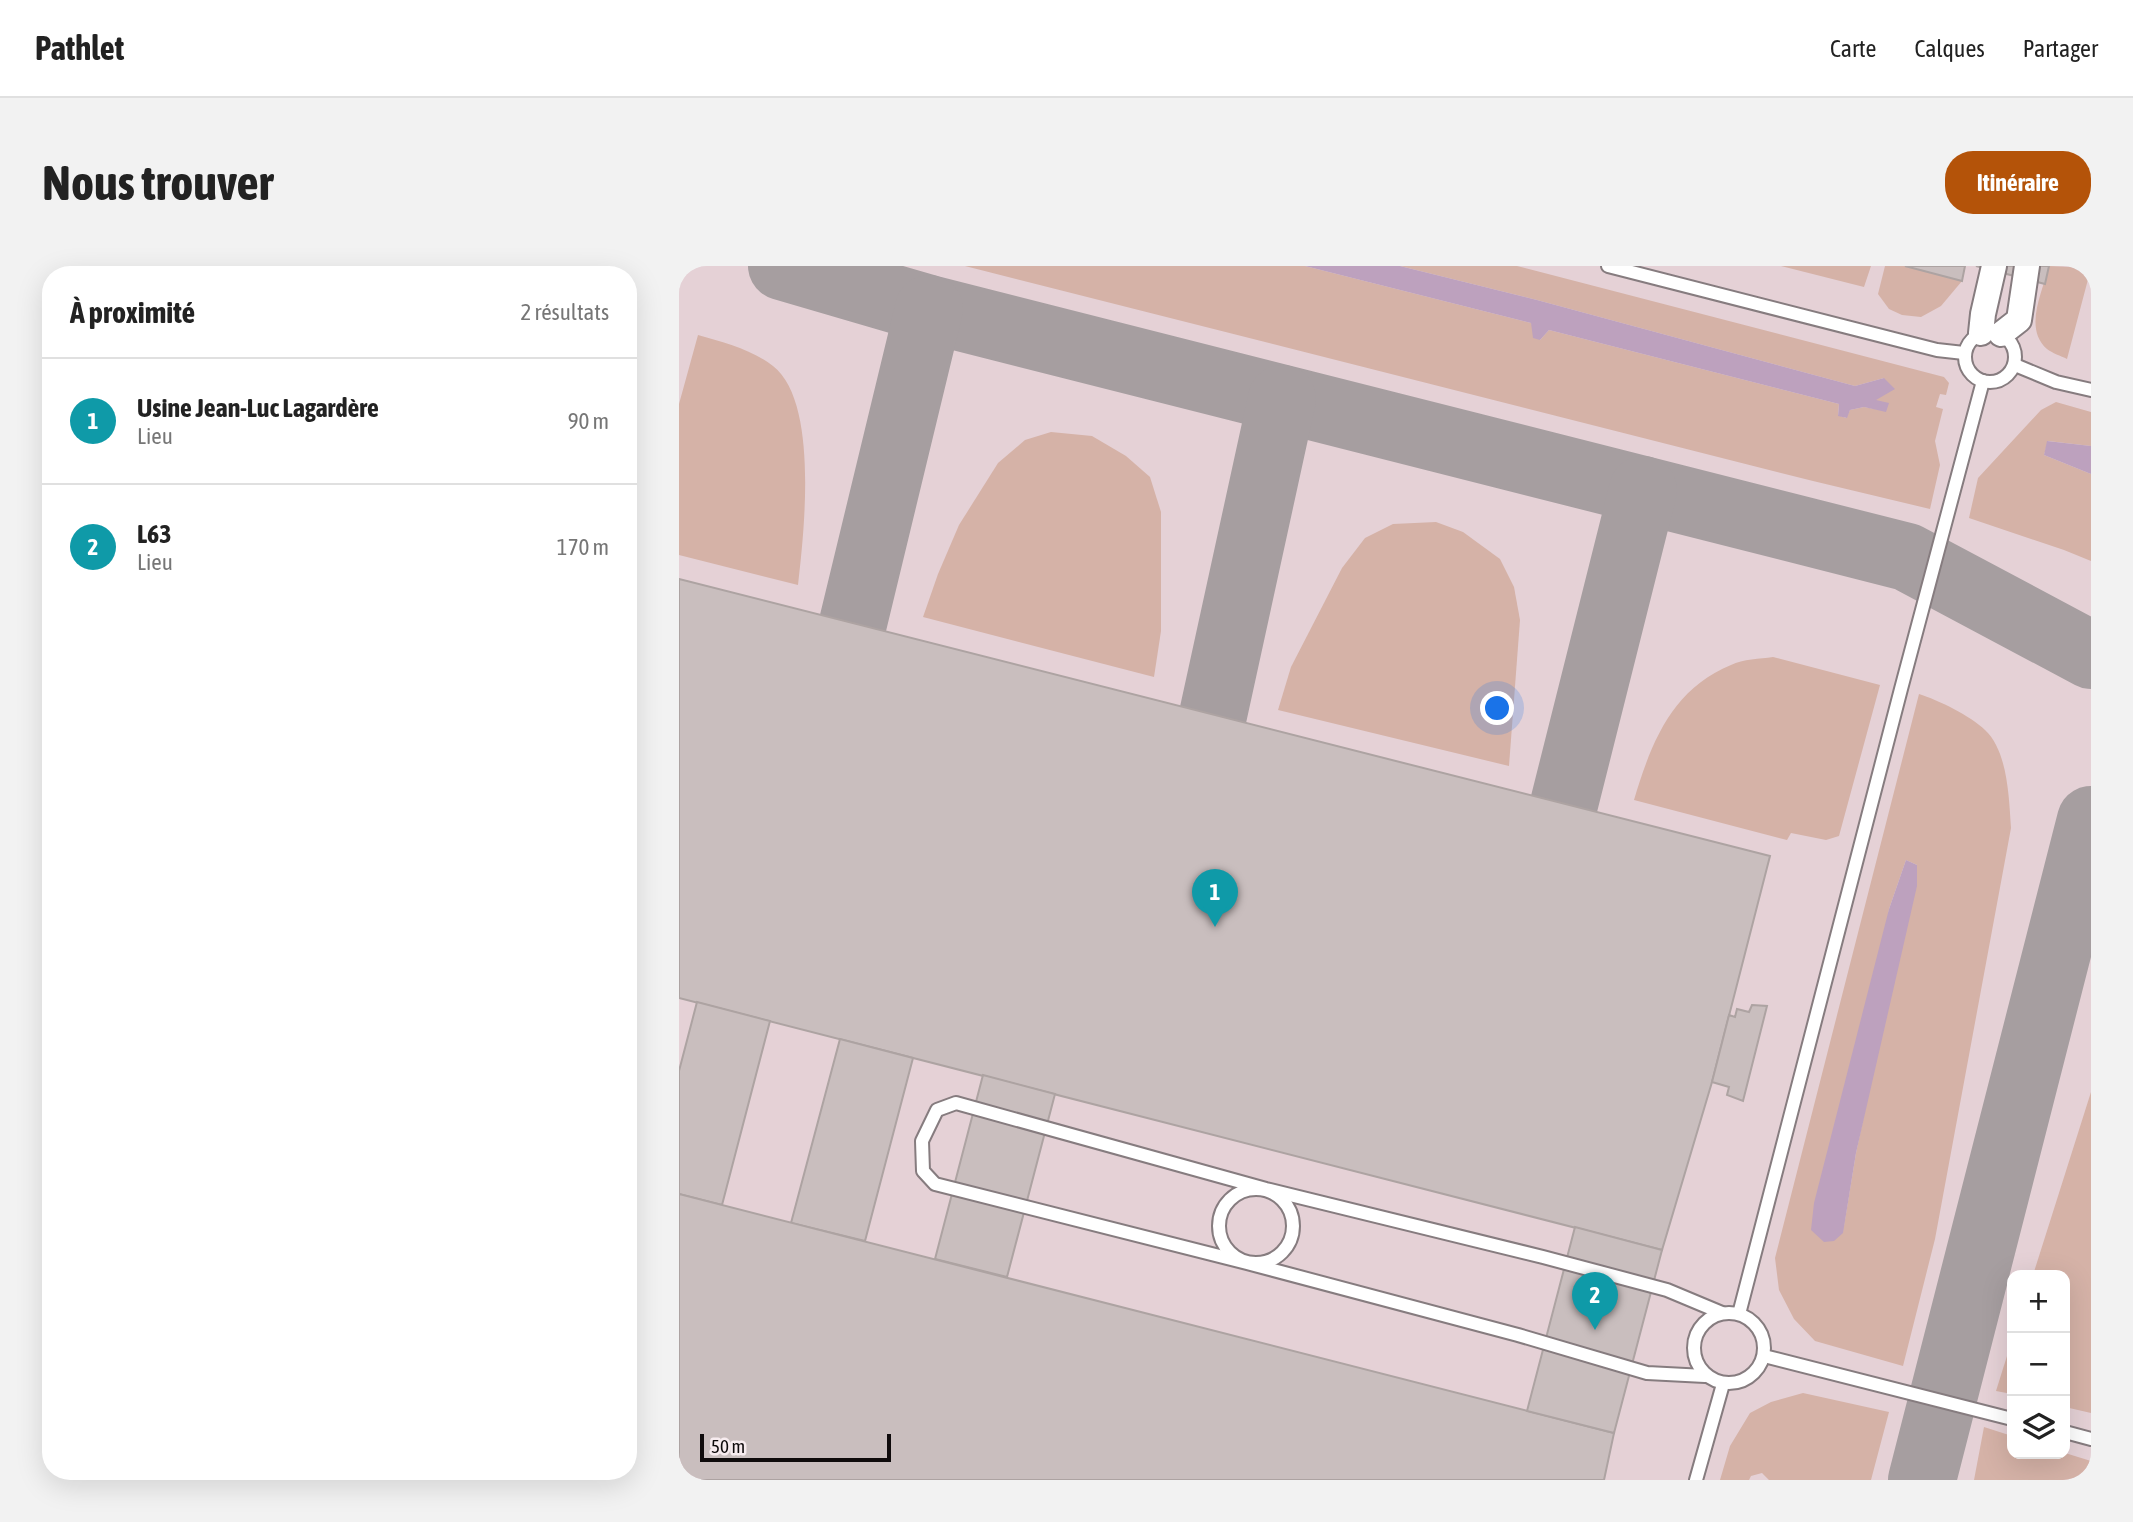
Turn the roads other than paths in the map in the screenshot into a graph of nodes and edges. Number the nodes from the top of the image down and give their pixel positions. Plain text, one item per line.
1 (1608, 266) edge
2 (1994, 266) edge
3 (2027, 266) edge
4 (1991, 334) junction
5 (1964, 353) junction
6 (2015, 365) junction
7 (1983, 381) junction
8 (2091, 390) edge
9 (1266, 1189) junction
10 (1247, 1263) junction
11 (1723, 1313) junction
12 (1739, 1314) junction
13 (1764, 1356) junction
14 (1705, 1376) junction
15 (1723, 1384) junction
16 (2007, 1418) edge
17 (2070, 1433) edge
18 (2091, 1439) edge
19 (1696, 1480) edge

1 - 5 lane
2 - 4 street
3 - 4 street
4 - 5 lane
4 - 6 lane
5 - 7 lane
6 - 7 lane
6 - 8 lane
7 - 12 lane
9 - 10 lane
9 - 10 lane
9 - 10 lane
9 - 11 lane
10 - 14 lane
11 - 12 lane
11 - 14 lane
12 - 13 lane
13 - 15 lane
13 - 16 lane
14 - 15 lane
15 - 19 lane
17 - 18 lane

